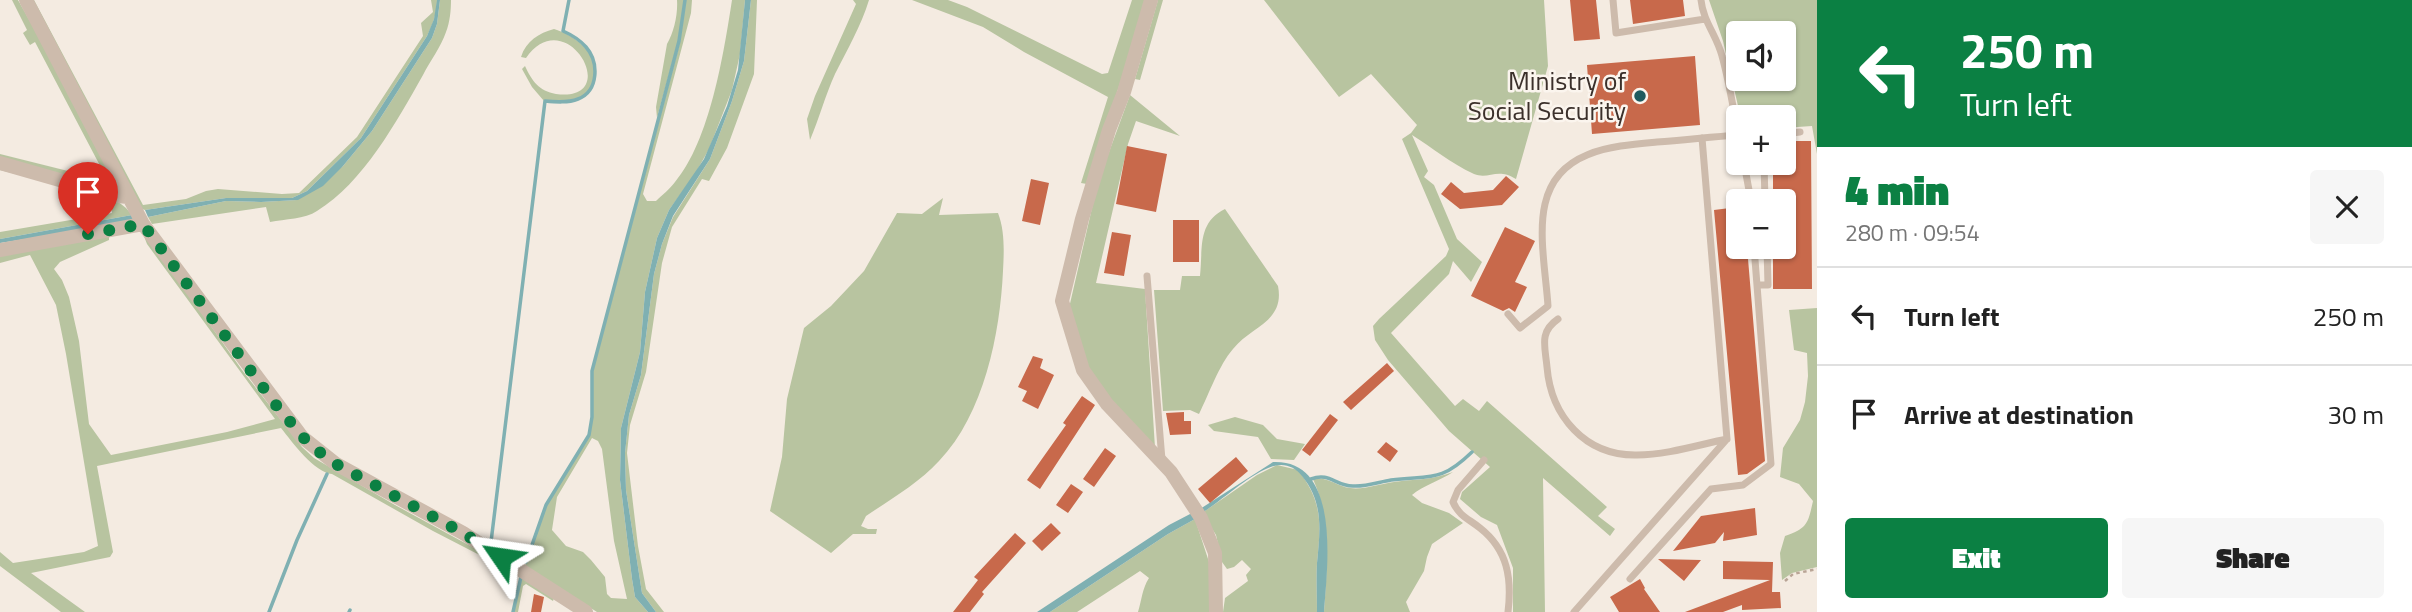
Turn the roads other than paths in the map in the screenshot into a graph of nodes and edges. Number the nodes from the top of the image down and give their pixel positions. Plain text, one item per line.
1 (26, 0) edge
2 (1151, 0) edge
3 (1613, 0) edge
4 (1701, 0) edge
5 (1705, 19) junction
6 (1732, 105) edge
7 (1796, 132) edge
8 (1800, 132) dead end
9 (1726, 135) edge
10 (1702, 138) junction
11 (0, 163) edge
12 (127, 197) junction
13 (139, 218) junction
14 (0, 250) edge
15 (1755, 259) edge
16 (1767, 259) edge
17 (1147, 276) dead end
18 (1757, 285) junction
19 (1508, 314) dead end
20 (1558, 319) dead end
21 (1727, 439) junction
22 (1484, 460) dead end
23 (1163, 464) junction
24 (1630, 579) dead end
25 (586, 612) edge
26 (1216, 612) edge
27 (1508, 612) edge
28 (1574, 612) edge

1 - 12 street
2 - 23 street
3 - 5 lane
4 - 5 lane
5 - 6 lane
7 - 8 lane
9 - 10 lane
10 - 19 lane
10 - 21 lane
11 - 12 street
12 - 13 street
13 - 14 street
13 - 25 street
15 - 18 lane
16 - 18 lane
17 - 23 lane
18 - 24 lane
20 - 21 lane
21 - 28 lane
22 - 27 lane
23 - 26 street

